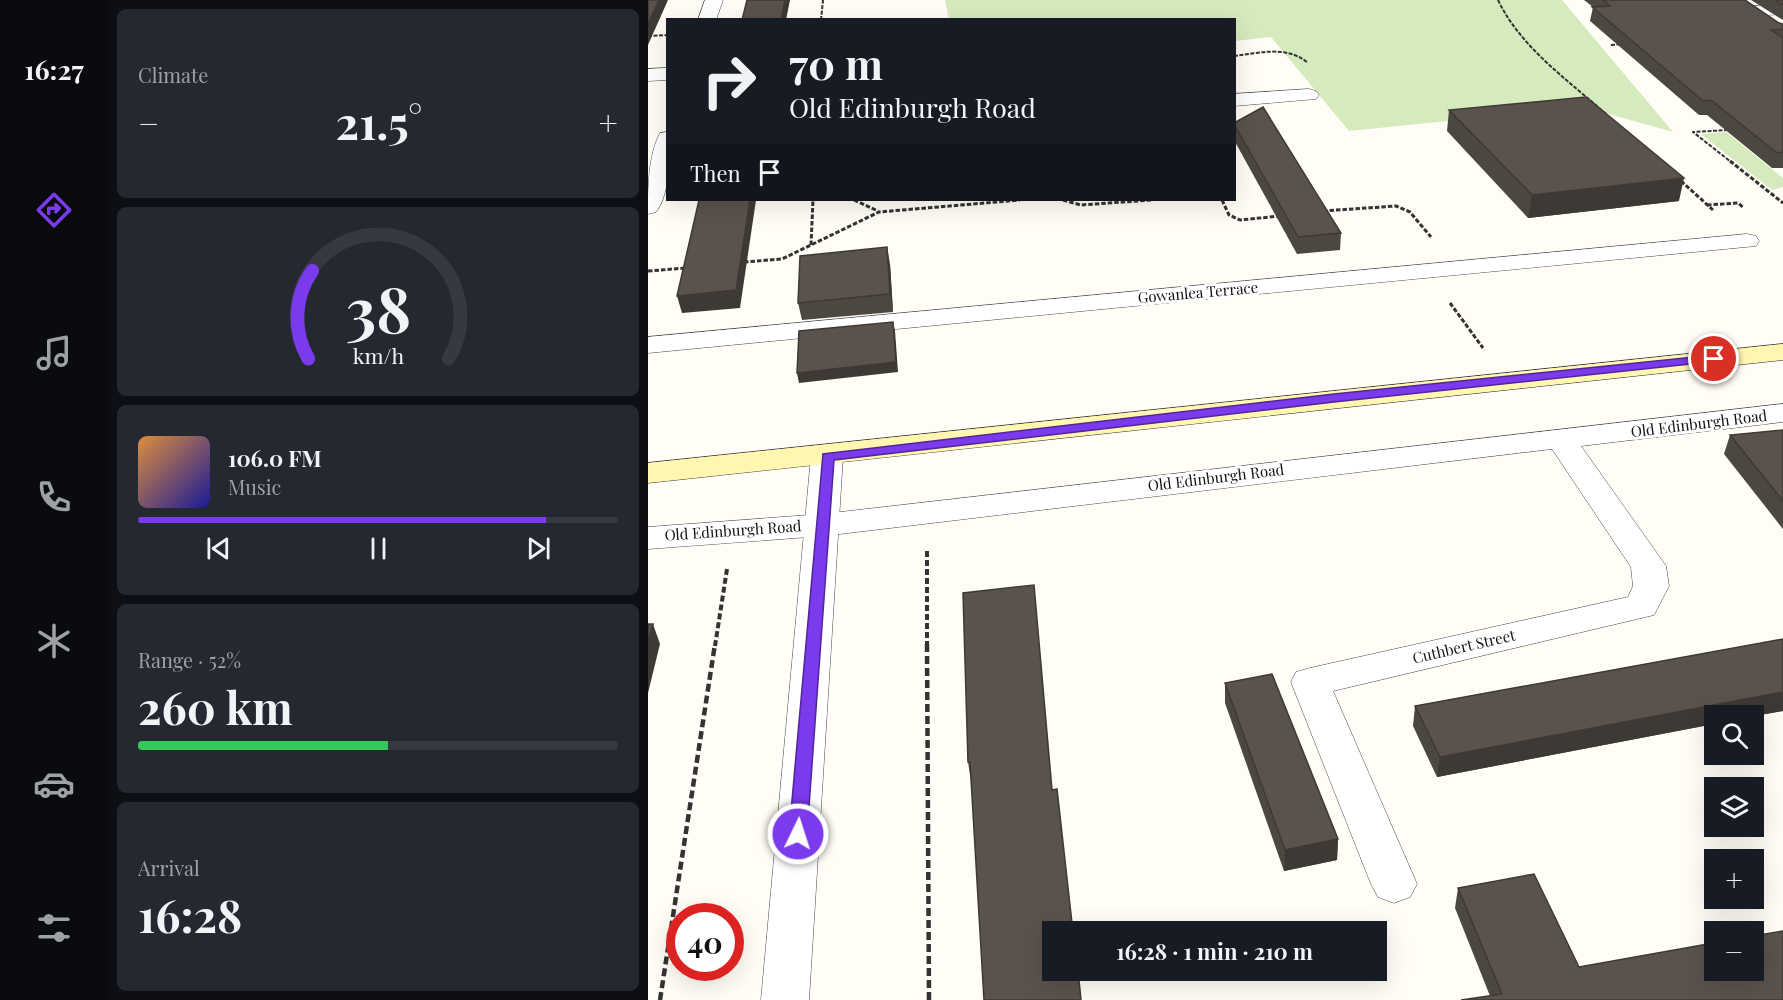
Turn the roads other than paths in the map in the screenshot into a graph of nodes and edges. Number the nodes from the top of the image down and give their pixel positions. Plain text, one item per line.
1 (714, 0) edge
2 (1735, 0) edge
3 (1783, 9) edge
4 (1753, 11) junction
5 (708, 18) edge
6 (1776, 26) edge
7 (666, 74) edge
8 (648, 75) edge
9 (1309, 95) dead end
10 (1236, 100) edge
11 (666, 144) edge
12 (648, 207) edge
13 (1747, 241) road end
14 (648, 345) edge
15 (1783, 352) edge
16 (1783, 413) edge
17 (1562, 441) junction
18 (827, 456) junction
19 (648, 473) edge
20 (823, 525) junction
21 (648, 538) edge
22 (1394, 884) dead end
23 (785, 1000) edge

1 - 5 street
2 - 4 street
3 - 4 street
4 - 6 street
7 - 8 street
9 - 10 street
11 - 12 street
13 - 14 street, Gowanlea Terrace
15 - 18 main road
16 - 17 street, Old Edinburgh Road
17 - 20 street, Old Edinburgh Road
17 - 22 street, Cuthbert Street
18 - 19 main road
18 - 20 street
20 - 21 street, Old Edinburgh Road
20 - 23 street

